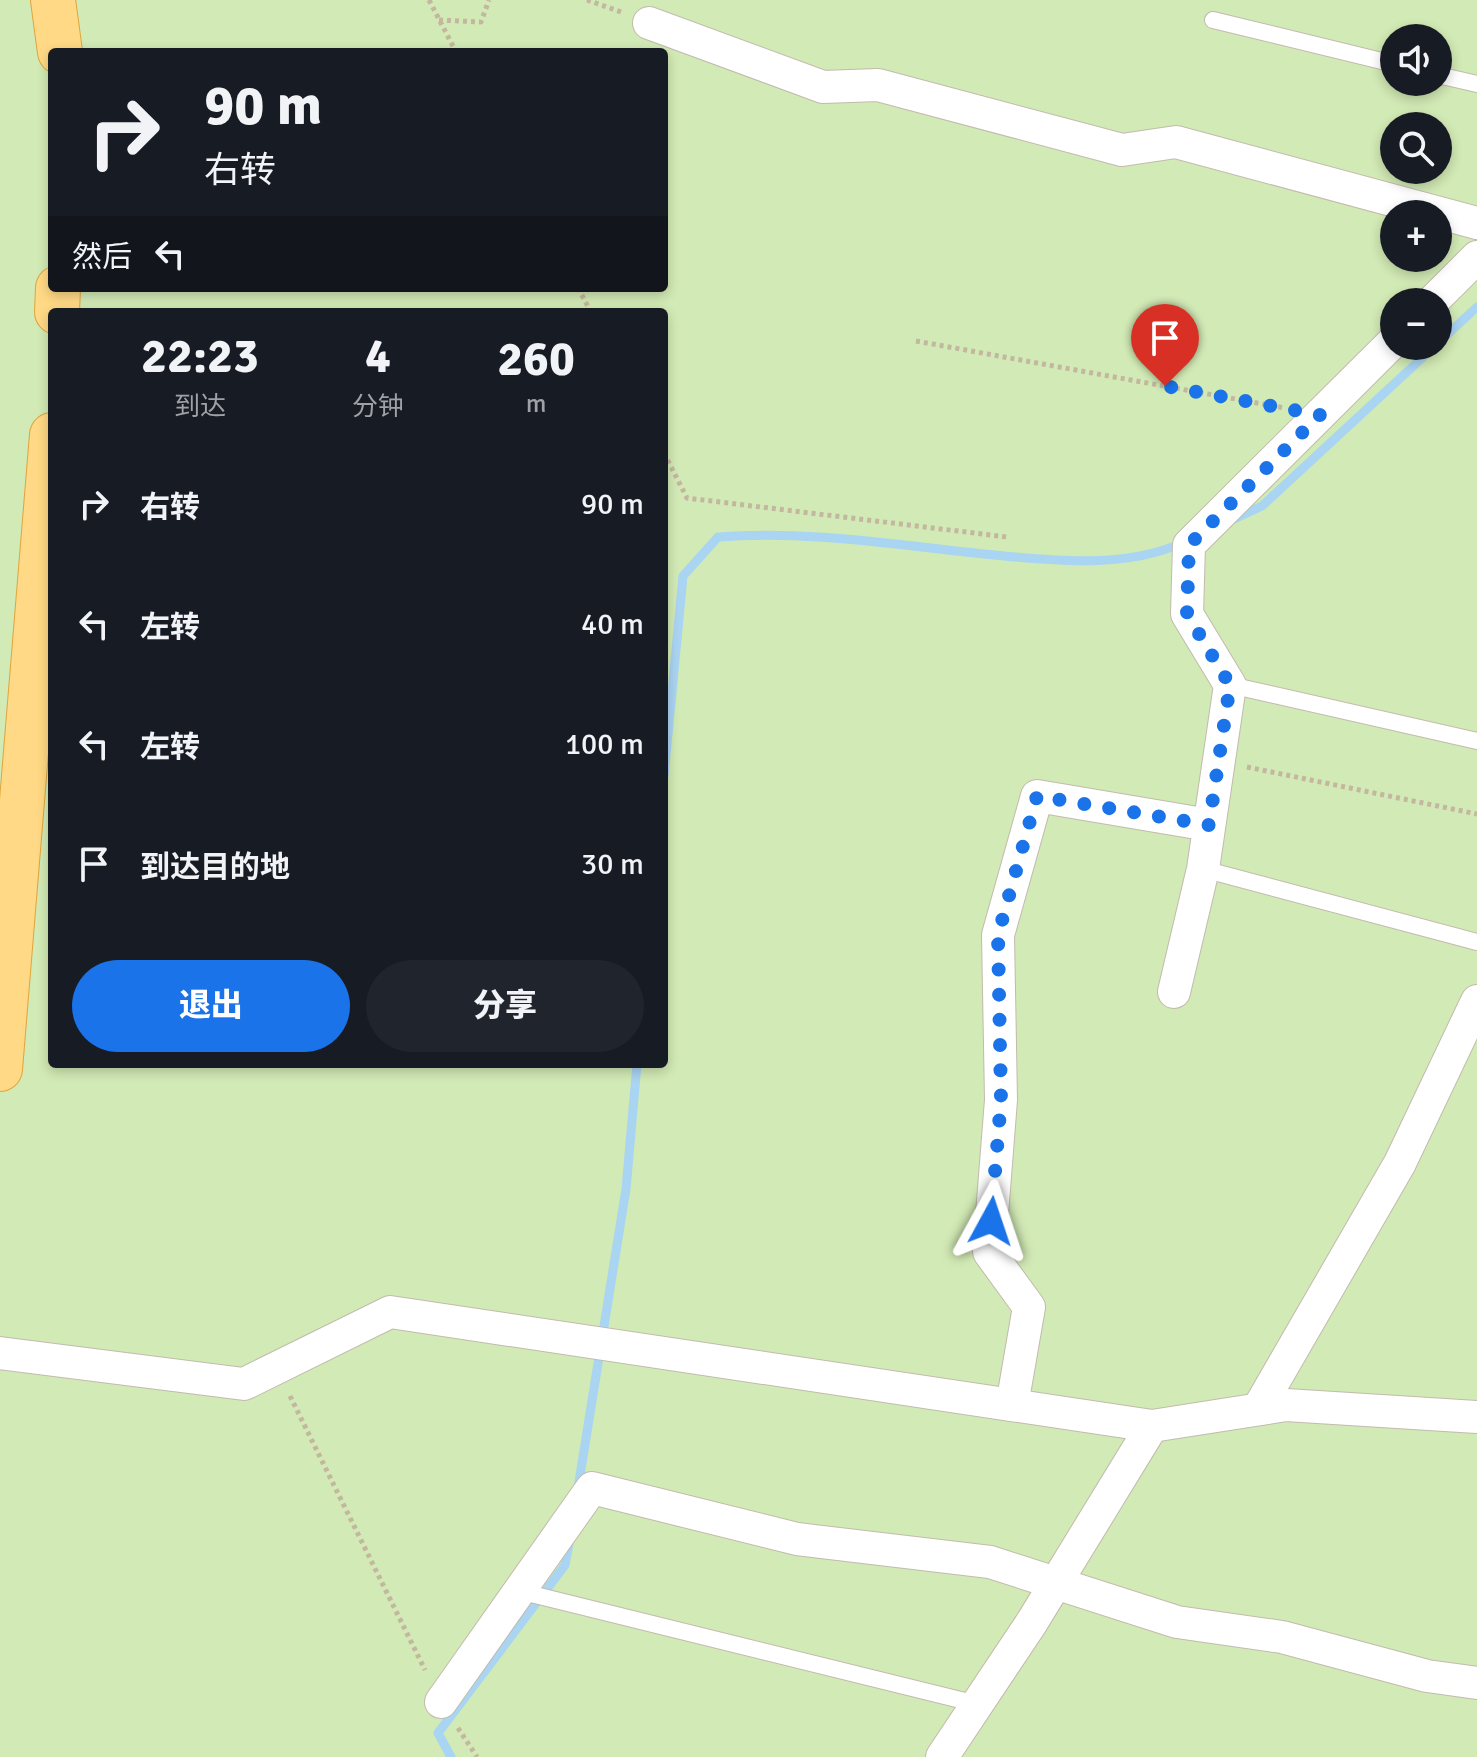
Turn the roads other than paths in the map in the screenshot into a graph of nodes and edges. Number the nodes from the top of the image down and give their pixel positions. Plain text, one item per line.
1 (53, 0) edge
2 (1213, 20) dead end
3 (649, 23) dead end
4 (59, 48) edge
5 (1380, 61) edge
6 (1452, 78) edge
7 (1477, 84) edge
8 (1477, 223) edge
9 (1477, 257) edge
10 (1446, 288) edge
11 (1380, 355) edge
12 (48, 484) edge
13 (1230, 685) junction
14 (1477, 741) edge
15 (1209, 825) junction
16 (1203, 869) junction
17 (1477, 942) edge
18 (1174, 992) dead end
19 (1477, 1001) edge
20 (0, 1069) edge
21 (0, 1353) edge
22 (1012, 1405) junction
23 (1258, 1409) junction
24 (1477, 1417) edge
25 (1152, 1426) junction
26 (1056, 1583) junction
27 (524, 1592) junction
28 (1477, 1683) edge
29 (977, 1704) junction
30 (449, 1715) road end
31 (942, 1757) edge

1 - 4 highway
2 - 5 lane
3 - 8 street
6 - 7 lane
9 - 10 street
11 - 13 street
12 - 20 highway
13 - 14 lane
13 - 15 street
15 - 16 street
15 - 22 street
16 - 17 lane
16 - 18 street
19 - 23 street
21 - 22 street
22 - 25 street
23 - 24 street
23 - 25 street
25 - 26 street
26 - 27 street
26 - 28 street
26 - 29 street
27 - 29 lane
27 - 30 street
29 - 31 street

